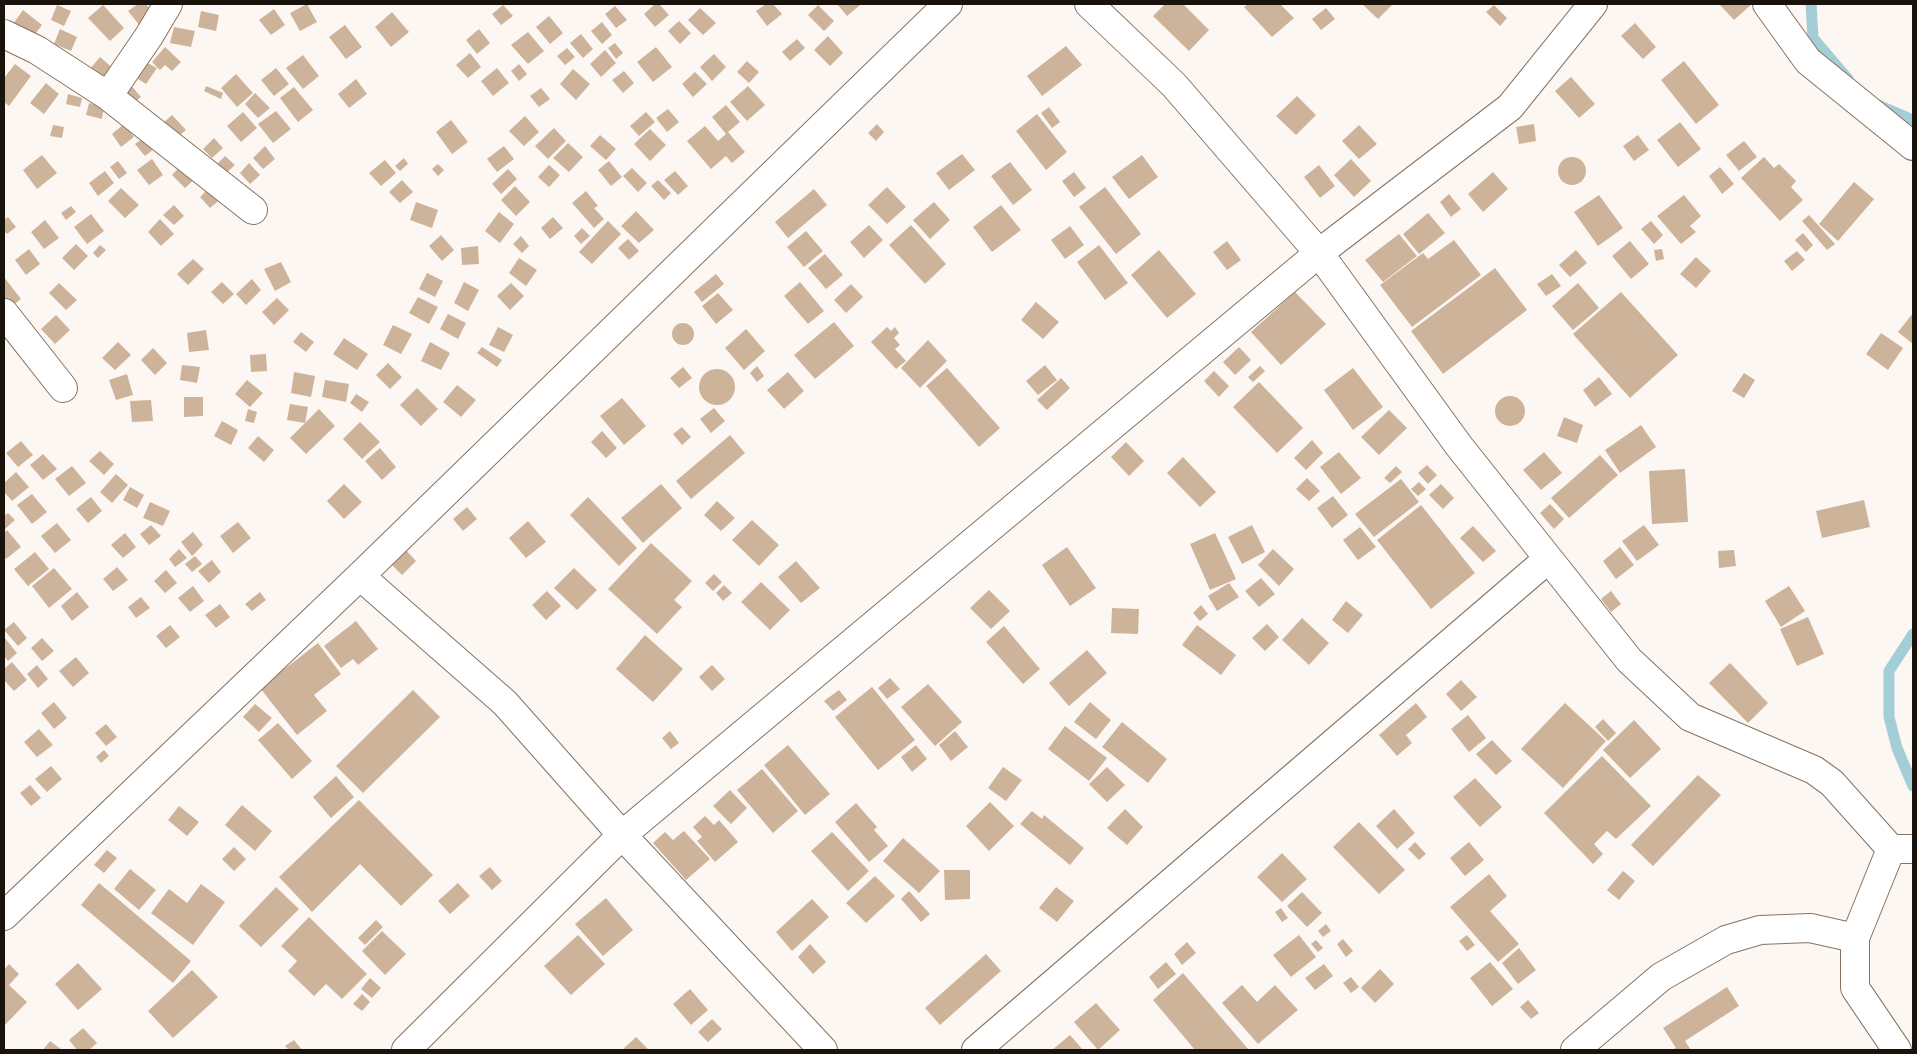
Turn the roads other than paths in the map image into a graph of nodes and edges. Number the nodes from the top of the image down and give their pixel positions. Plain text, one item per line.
1 (168, 4) edge
2 (948, 4) edge
3 (1089, 4) edge
4 (1593, 4) edge
5 (1767, 4) edge
6 (4, 34) edge
7 (108, 96) junction
8 (1913, 146) edge
9 (252, 210) dead end
10 (1318, 253) junction
11 (4, 313) edge
12 (63, 388) dead end
13 (1548, 559) junction
14 (360, 576) junction
15 (622, 835) junction
16 (1902, 849) edge
17 (4, 916) edge
18 (1855, 938) junction
19 (406, 1050) edge
20 (823, 1050) edge
21 (976, 1050) edge
22 (1575, 1050) edge
23 (1897, 1050) edge

1 - 7 street
2 - 14 street
3 - 10 street
4 - 10 street
5 - 8 street
6 - 7 street
7 - 9 street
10 - 13 street
10 - 15 street
11 - 12 street
13 - 16 street
13 - 21 street
14 - 15 street
14 - 17 street
15 - 19 street
15 - 20 street
16 - 18 street
18 - 22 street
18 - 23 street

